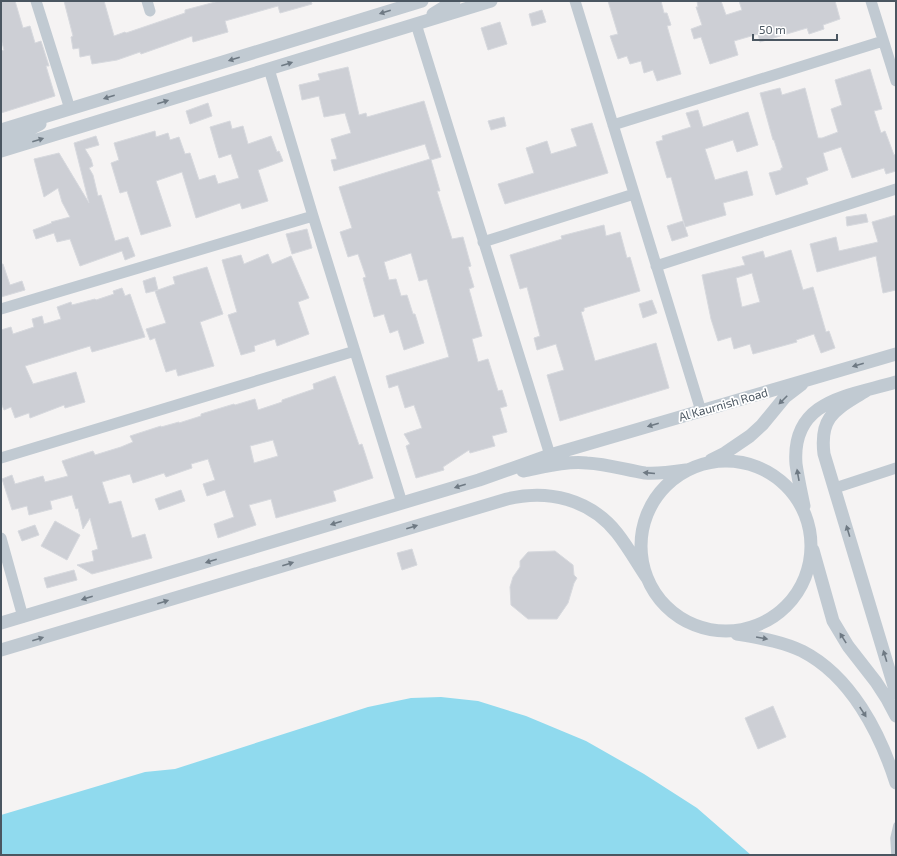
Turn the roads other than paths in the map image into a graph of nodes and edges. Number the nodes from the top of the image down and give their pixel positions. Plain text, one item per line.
1 (36, 1) edge
2 (454, 1) edge
3 (491, 1) edge
4 (575, 1) edge
5 (871, 1) edge
6 (413, 2) edge
7 (416, 24) junction
8 (883, 40) junction
9 (269, 69) junction
10 (896, 81) edge
11 (70, 109) junction
12 (613, 125) junction
13 (1, 130) edge
14 (1, 144) edge
15 (1, 151) edge
16 (896, 189) edge
17 (634, 194) junction
18 (313, 216) junction
19 (483, 242) junction
20 (656, 266) junction
21 (1, 310) edge
22 (355, 351) junction
23 (896, 354) edge
24 (814, 377) junction
25 (896, 382) edge
26 (867, 390) junction
27 (701, 411) junction
28 (550, 455) junction
29 (1, 458) edge
30 (706, 463) junction
31 (896, 468) edge
32 (687, 470) junction
33 (479, 480) junction
34 (835, 488) junction
35 (402, 504) junction
36 (805, 513) junction
37 (1, 538) edge
38 (811, 542) junction
39 (647, 578) junction
40 (23, 617) junction
41 (1, 624) edge
42 (723, 631) junction
43 (1, 650) edge
44 (896, 693) edge
45 (896, 716) edge
46 (896, 783) edge
47 (896, 825) edge
48 (894, 855) edge

1 - 11 street
2 - 7 street
3 - 7 street
4 - 12 street
5 - 8 street
6 -> 11 street
9 -> 7 street
7 - 19 street
8 - 10 street
8 - 12 street
15 -> 9 street
9 - 18 street
11 - 13 street
11 - 14 street
12 - 17 street
16 - 20 street
17 - 19 street
17 - 20 street
18 - 21 street
18 - 22 street
19 - 28 street
20 - 27 street
22 - 29 street
22 - 35 street
23 -> 24 street, Al Kaurnish Road
24 - 27 street, Al Kaurnish Road
24 -> 30 street
25 - 26 street
26 - 34 street
36 -> 26 street
27 -> 28 street, Al Kaurnish Road
28 - 33 street, Al Kaurnish Road
30 - 32 street
30 - 36 street
31 - 34 street
32 -> 33 street
32 - 39 street
33 -> 35 street
44 -> 34 street
35 -> 40 street
36 - 38 street
37 - 40 street
38 - 42 street
45 -> 38 street
39 - 42 street
43 -> 39 street
40 - 41 street
42 -> 46 street
47 - 48 lane

